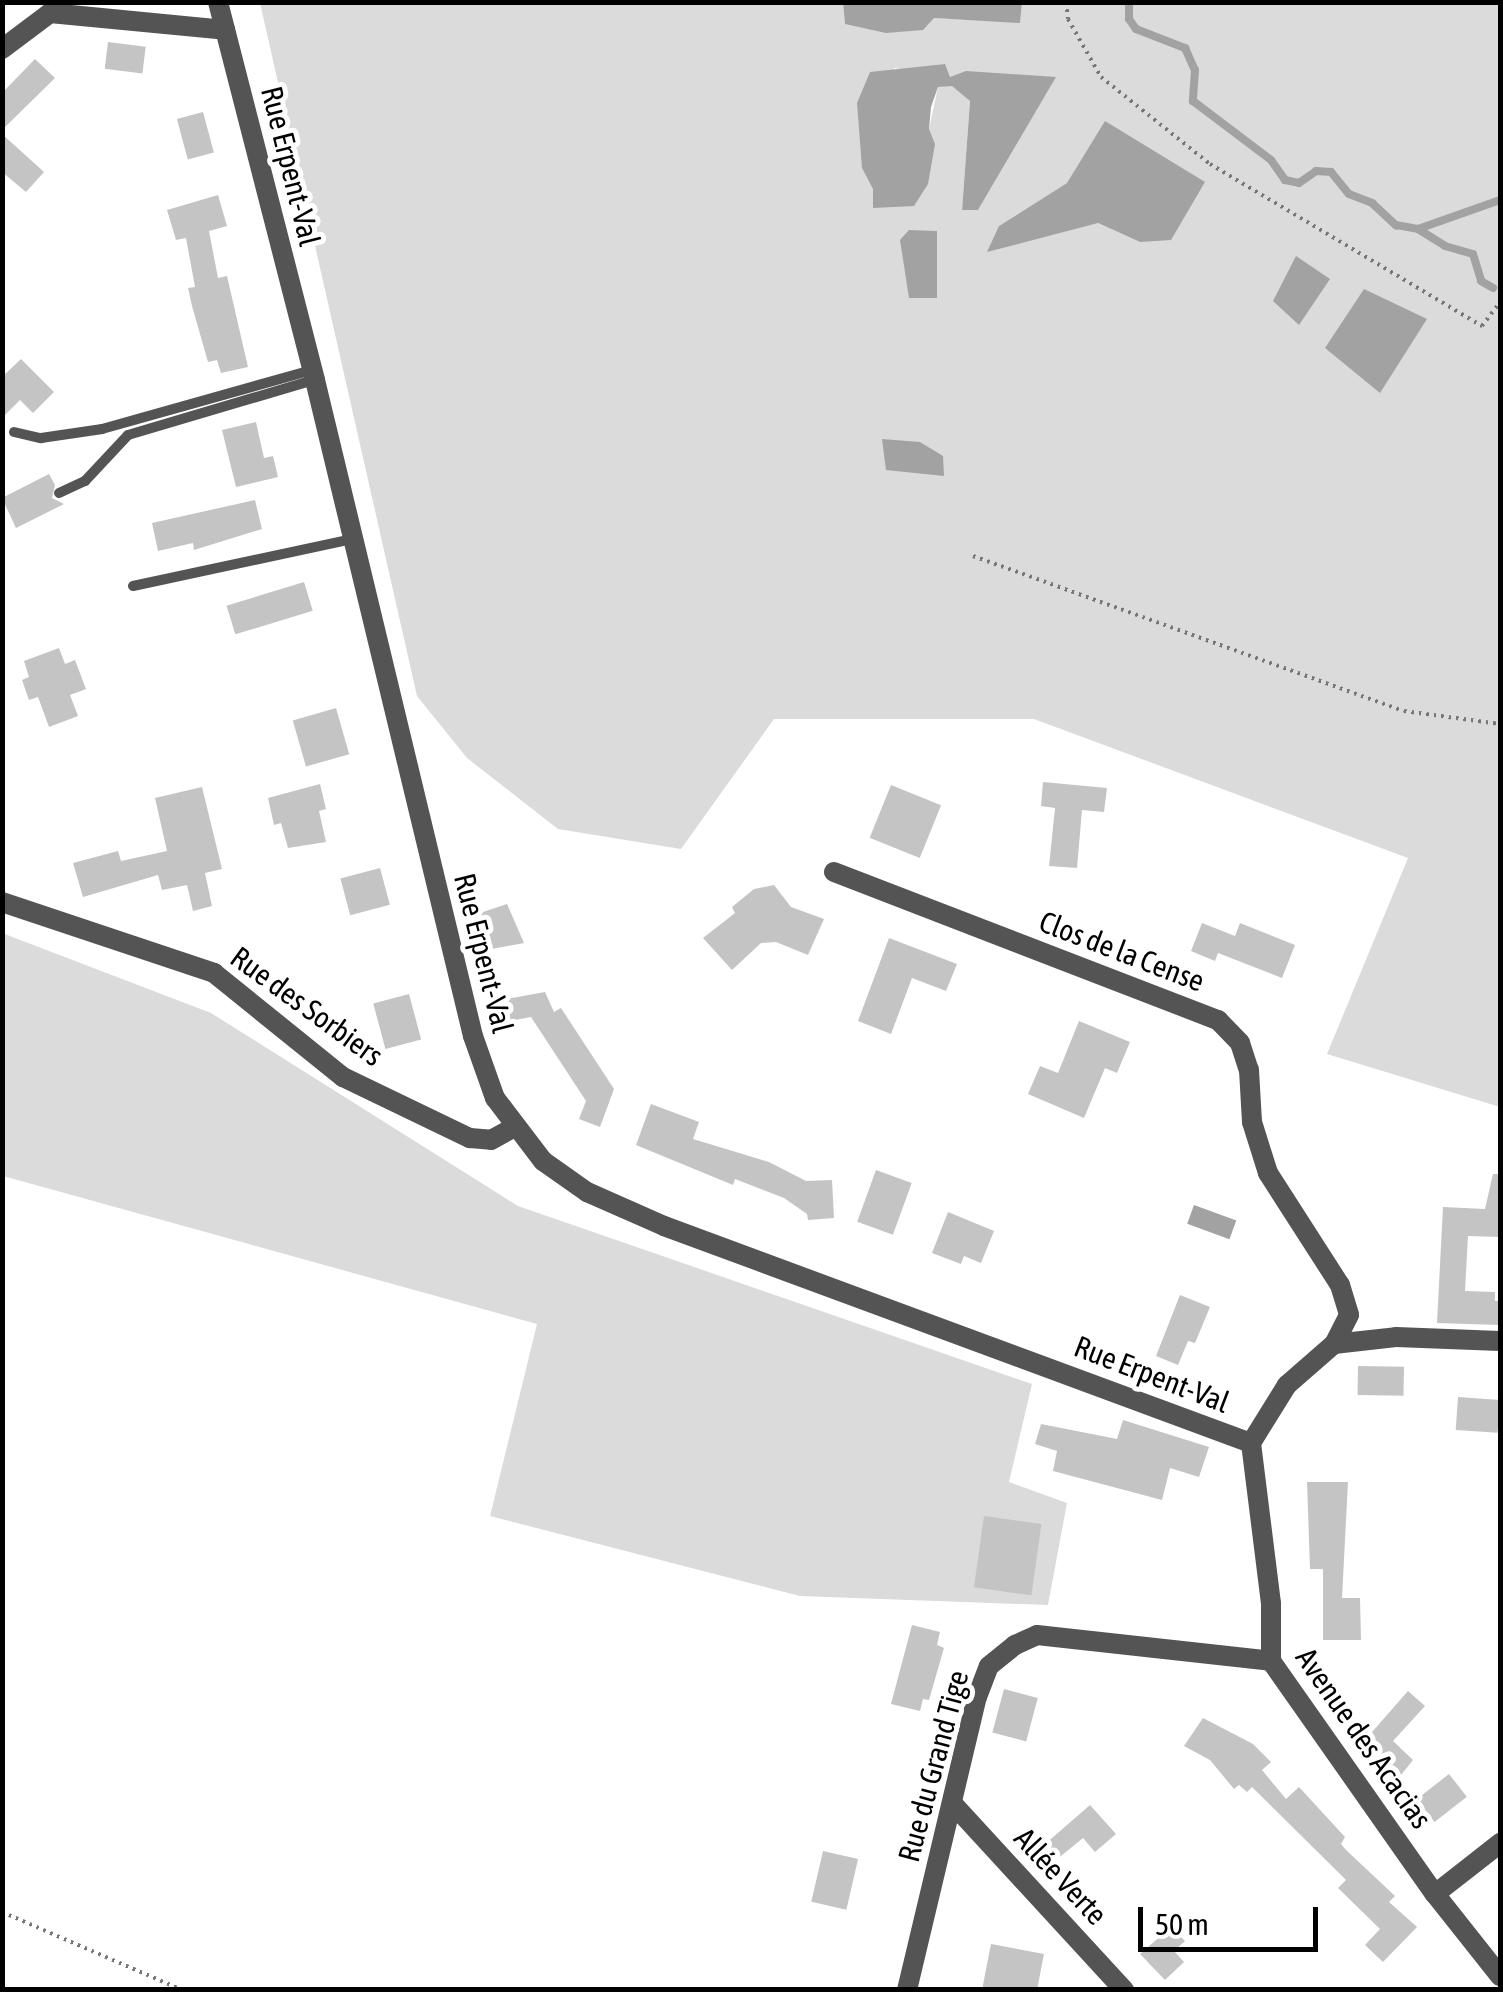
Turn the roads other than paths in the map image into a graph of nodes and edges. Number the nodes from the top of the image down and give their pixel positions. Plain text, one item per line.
1 (218, 2) edge
2 (225, 30) junction
3 (2, 49) edge
4 (314, 375) junction
5 (14, 432) dead end
6 (59, 494) dead end
7 (354, 539) junction
8 (132, 586) dead end
9 (834, 872) dead end
10 (2, 902) edge
11 (514, 1126) junction
12 (1500, 1341) edge
13 (1334, 1344) junction
14 (1251, 1443) junction
15 (1271, 1661) junction
16 (953, 1804) junction
17 (1500, 1843) edge
18 (1435, 1894) junction
19 (1500, 1976) edge
20 (907, 1990) edge
21 (1124, 1990) edge

1 - 2 street, Rue Erpent-Val
2 - 3 street
2 - 4 street, Rue Erpent-Val
4 - 5 lane
4 - 6 lane
4 - 7 street, Rue Erpent-Val
7 - 8 lane
7 - 11 street, Rue Erpent-Val
9 - 13 street, Clos de la Cense
10 - 11 street, Rue des Sorbiers
11 - 14 street, Rue Erpent-Val
12 - 13 street
13 - 14 street
14 - 15 street, Avenue des Acacias
15 - 16 street, Rue du Grand Tige
15 - 18 street, Avenue des Acacias
16 - 20 street, Rue du Grand Tige
16 - 21 street, Allée Verte
17 - 18 street
18 - 19 street, Avenue des Acacias

